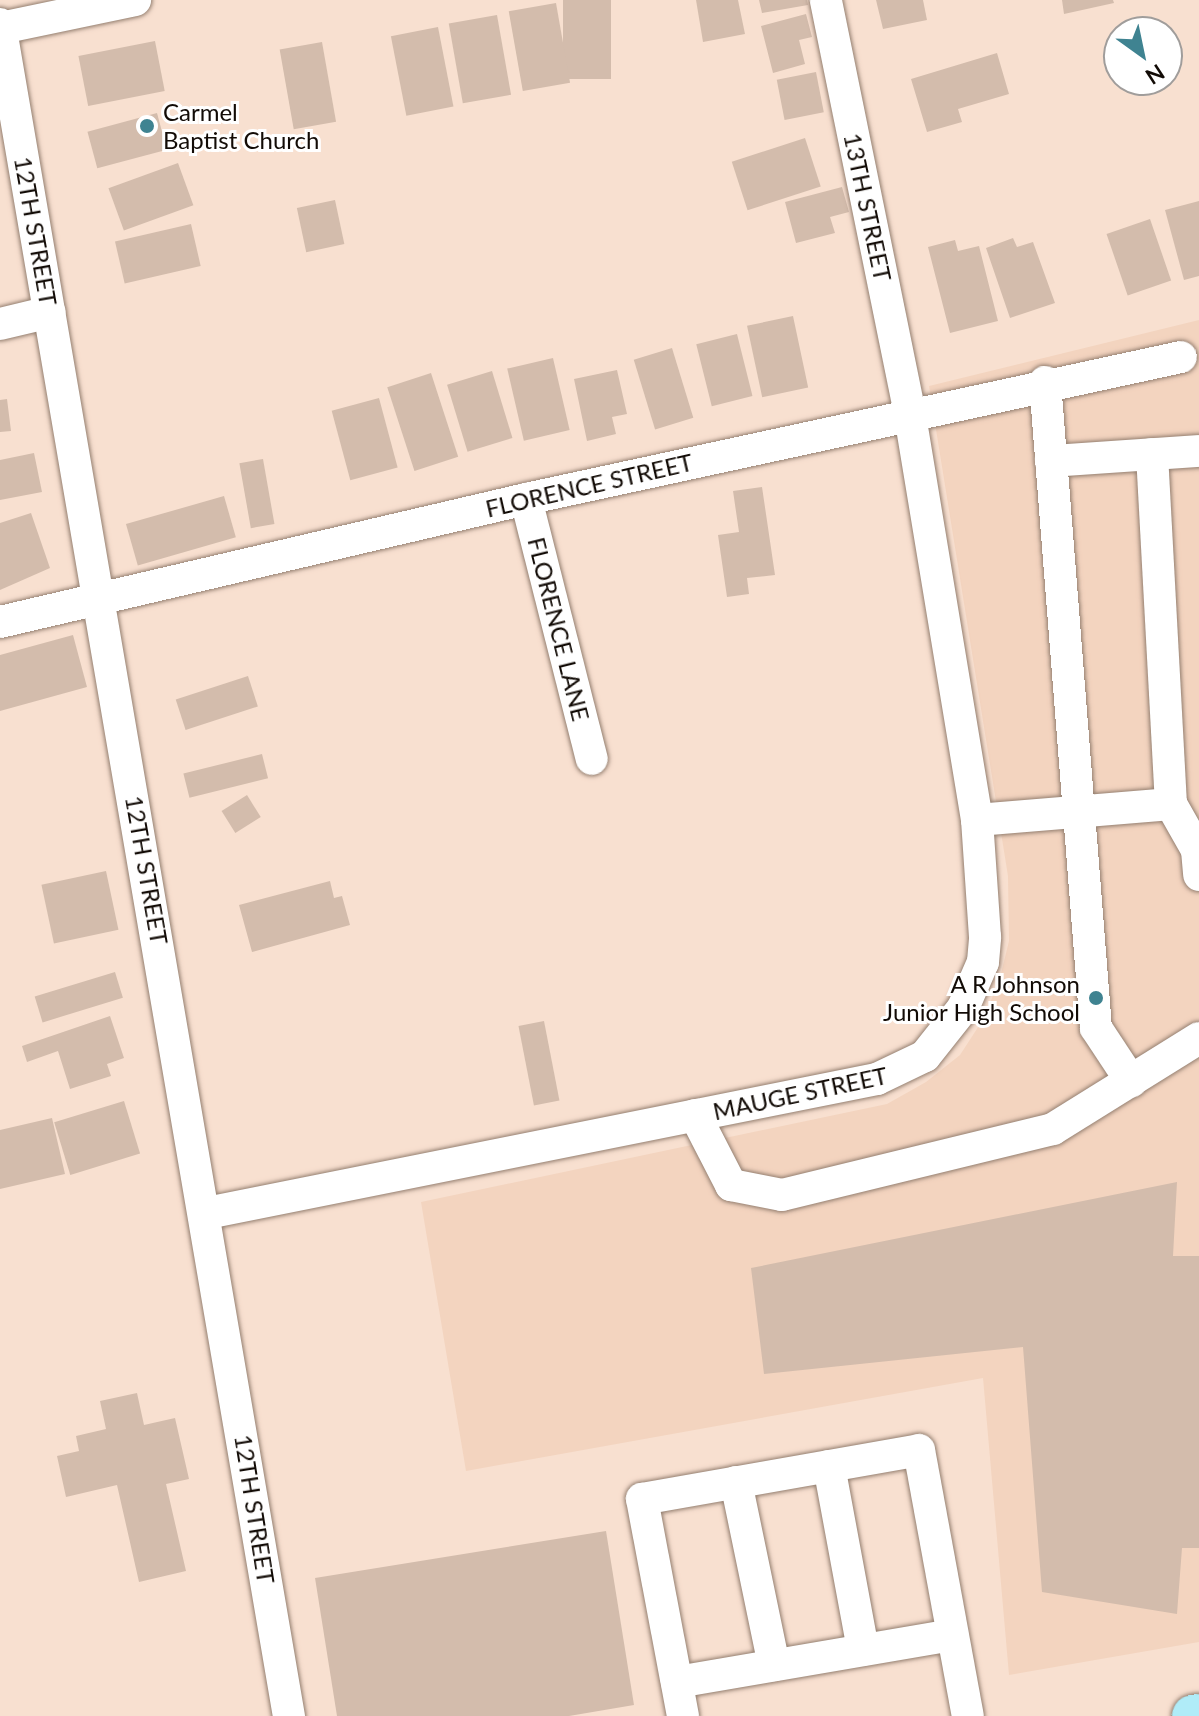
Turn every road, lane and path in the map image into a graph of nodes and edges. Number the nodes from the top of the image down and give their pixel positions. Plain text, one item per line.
1 (135, 0) edge
2 (826, 0) edge
3 (0, 26) edge
4 (50, 312) junction
5 (0, 324) edge
6 (1181, 357) dead end
7 (1045, 382) junction
8 (910, 414) junction
9 (1199, 451) edge
10 (1152, 454) junction
11 (1051, 461) junction
12 (526, 499) junction
13 (100, 597) junction
14 (0, 622) edge
15 (592, 759) dead end
16 (1171, 804) junction
17 (1080, 812) junction
18 (977, 820) junction
19 (1199, 875) edge
20 (1199, 1038) edge
21 (1131, 1081) junction
22 (695, 1115) junction
23 (207, 1213) junction
24 (829, 1466) junction
25 (736, 1482) junction
26 (951, 1635) junction
27 (863, 1650) junction
28 (774, 1665) junction
29 (677, 1682) junction
30 (289, 1716) edge
31 (683, 1716) edge
32 (968, 1716) edge

1 - 3 street
2 - 8 street, 13TH STREET
3 - 4 street, 12TH STREET
4 - 5 street
4 - 13 street, 12TH STREET
6 - 7 street, FLORENCE STREET
7 - 8 street, FLORENCE STREET
7 - 11 street
8 - 12 street, FLORENCE STREET
8 - 18 street, MAUGE STREET
9 - 10 street
10 - 11 street
10 - 16 street
11 - 17 street
12 - 13 street, FLORENCE STREET
12 - 15 street, FLORENCE LANE
13 - 14 street, FLORENCE STREET
13 - 23 street, 12TH STREET
16 - 17 street
16 - 19 street
17 - 18 street
17 - 21 street
18 - 22 street, MAUGE STREET
20 - 21 street
21 - 22 street
22 - 23 street, MAUGE STREET
23 - 30 street, 12TH STREET
24 - 25 street
24 - 26 street
24 - 27 street
25 - 28 street
25 - 29 street
26 - 27 street
26 - 32 street
27 - 28 street
28 - 29 street
29 - 31 street

